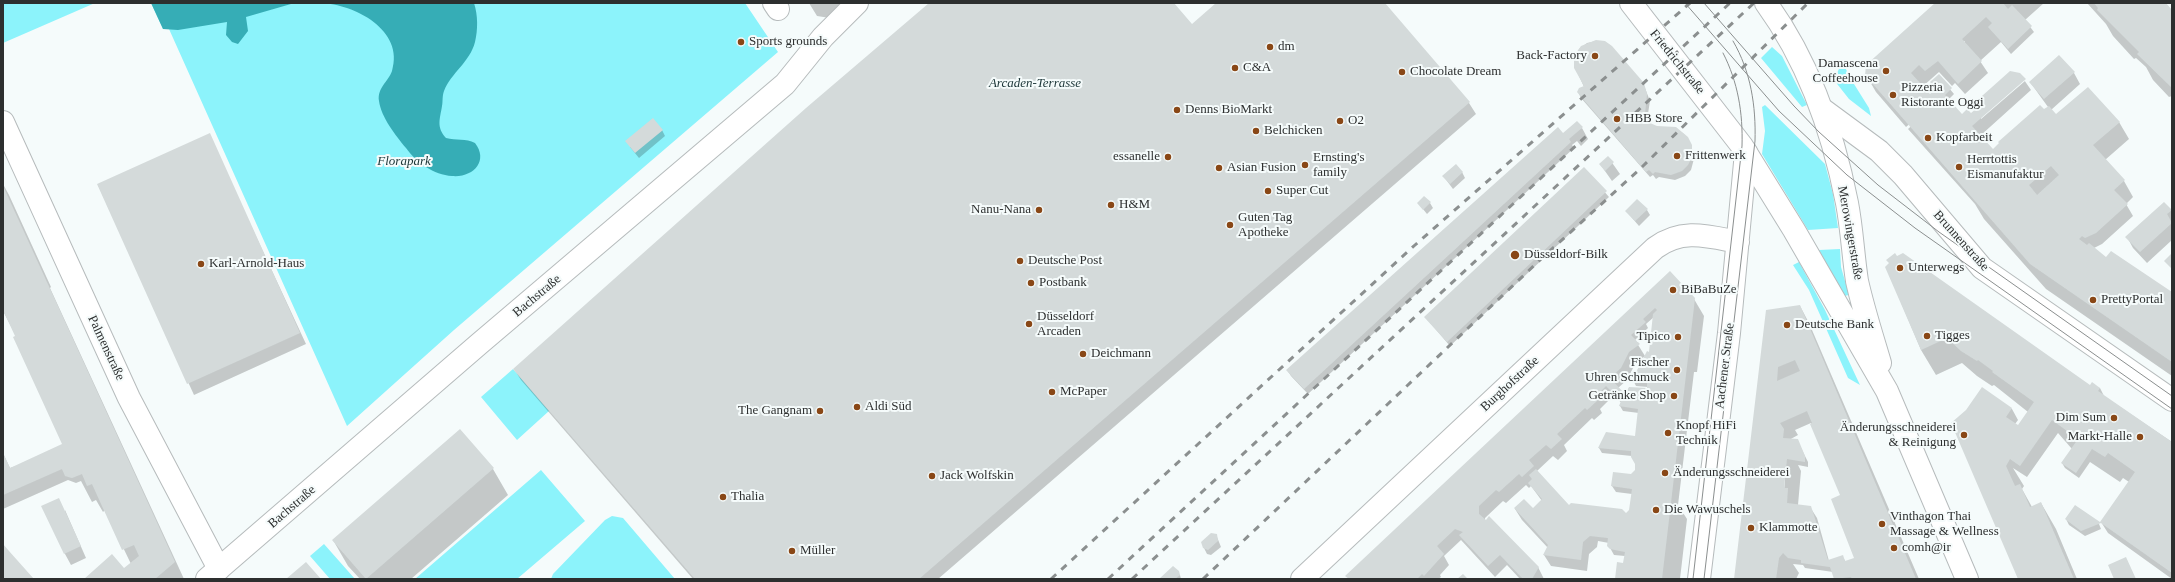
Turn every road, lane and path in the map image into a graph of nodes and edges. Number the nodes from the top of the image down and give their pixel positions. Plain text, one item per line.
1 (857, 3) edge
2 (1631, 3) edge
3 (1766, 3) edge
4 (1822, 109) junction
5 (1723, 120) joint
6 (3, 122) edge
7 (1746, 152) junction
8 (1738, 242) junction
9 (1887, 391) junction
10 (2172, 400) edge
11 (213, 574) edge
12 (1302, 579) edge
13 (1699, 579) edge
14 (1967, 579) edge

1 - 11 street, Bachstraße
2 - 5 street, Friedrichstraße
3 - 4 street, Merowingerstraße
4 - 9 street, Merowingerstraße
4 - 10 street, Brunnenstraße
5 - 7 street, Merowingerstraße
6 - 11 street, Palmenstraße
7 - 8 street, Aachener Straße
7 - 9 street, Merowingerstraße
8 - 12 street, Burghofstraße
8 - 13 street, Aachener Straße
9 - 14 street, Merowingerstraße

